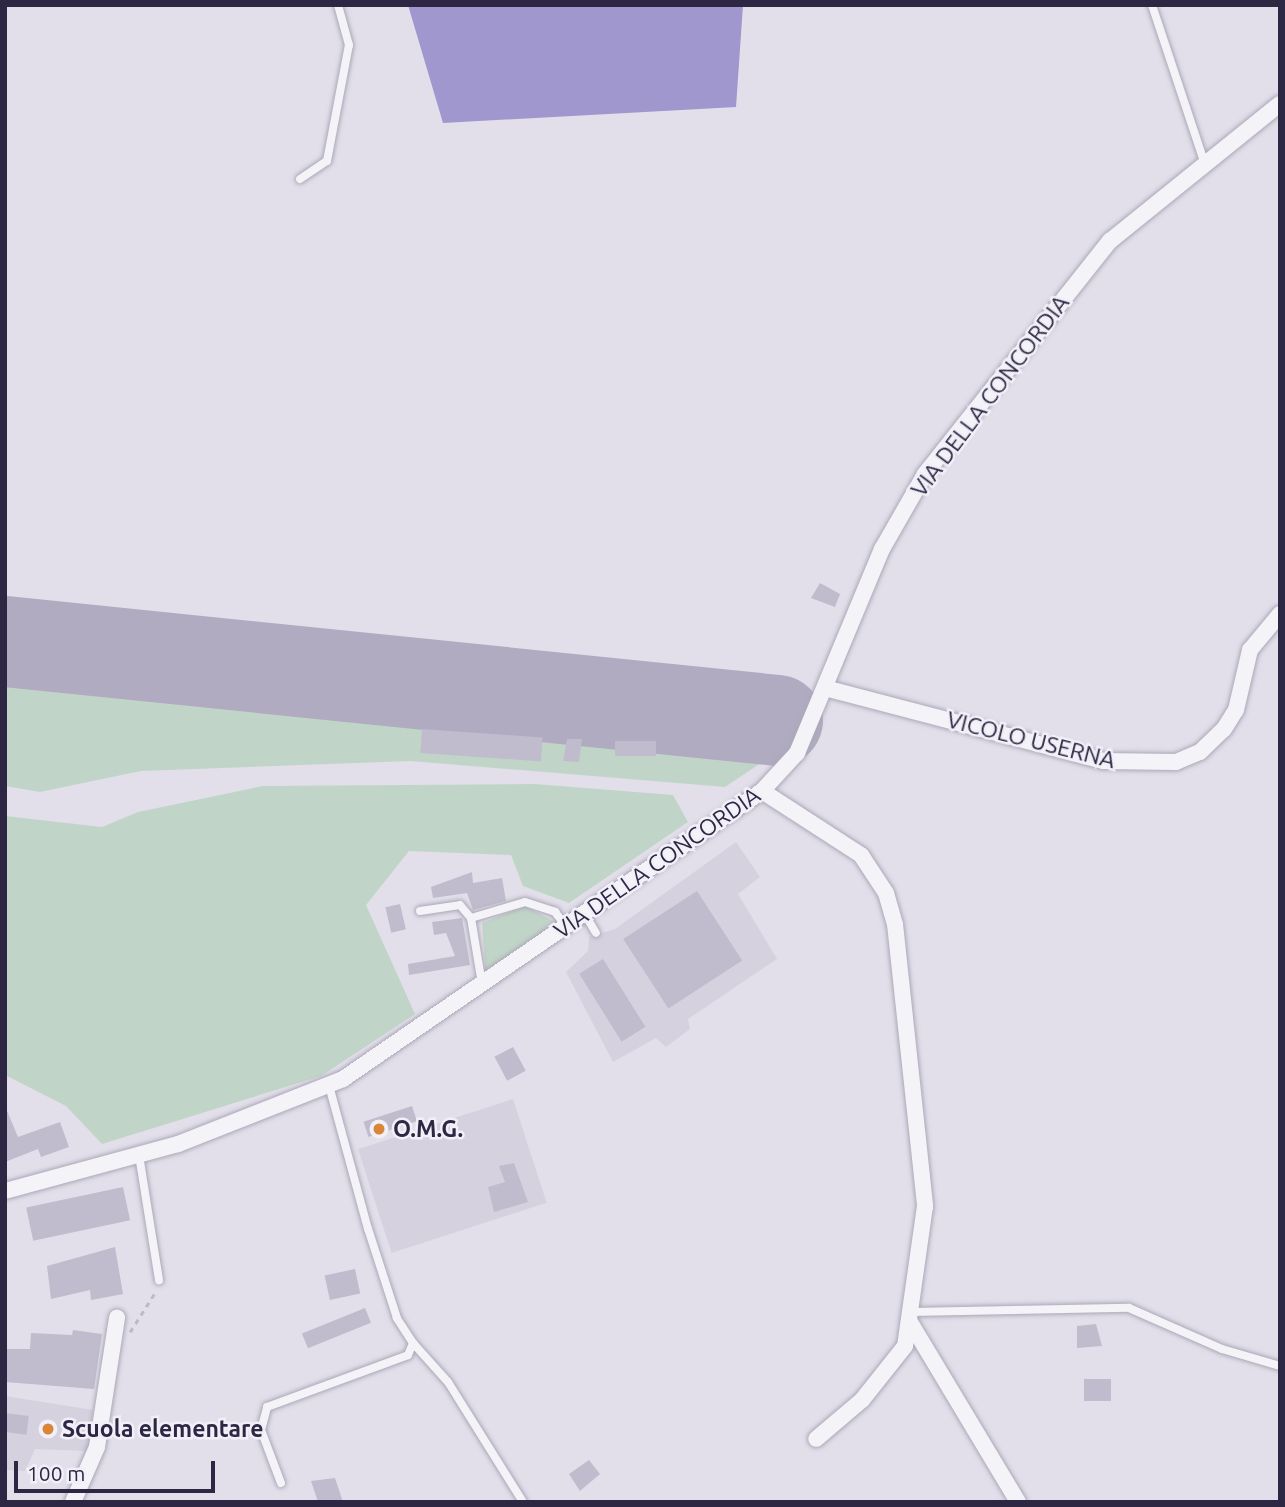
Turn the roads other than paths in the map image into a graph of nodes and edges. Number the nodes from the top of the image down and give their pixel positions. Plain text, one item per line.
1 (338, 5) edge
2 (1152, 5) edge
3 (1280, 104) edge
4 (1205, 164) junction
5 (300, 179) dead end
6 (1280, 614) edge
7 (825, 688) junction
8 (762, 791) junction
9 (420, 911) dead end
10 (584, 913) junction
11 (471, 918) junction
12 (566, 926) junction
13 (596, 933) dead end
14 (483, 986) junction
15 (329, 1085) junction
16 (139, 1154) junction
17 (5, 1191) edge
18 (159, 1280) dead end
19 (910, 1317) junction
20 (117, 1318) dead end
21 (412, 1343) junction
22 (1280, 1366) edge
23 (816, 1439) dead end
24 (281, 1483) dead end
25 (73, 1502) edge
26 (523, 1502) edge
27 (1018, 1502) edge

1 - 5 lane
2 - 4 lane
3 - 4 street, VIA DELLA CONCORDIA
4 - 7 street, VIA DELLA CONCORDIA
6 - 7 street, VICOLO USERNA
7 - 8 street, VIA DELLA CONCORDIA
8 - 10 street, VIA DELLA CONCORDIA
8 - 19 street
9 - 11 lane
10 - 12 street, VIA DELLA CONCORDIA
10 - 13 lane
11 - 12 lane
11 - 14 lane
12 - 14 street, VIA DELLA CONCORDIA
14 - 15 street, VIA DELLA CONCORDIA
15 - 16 street, VIA DELLA CONCORDIA
15 - 21 lane
16 - 17 street, VIA DELLA CONCORDIA
16 - 18 lane
19 - 22 lane
19 - 23 street
19 - 27 street
20 - 25 street
21 - 24 lane
21 - 26 lane

